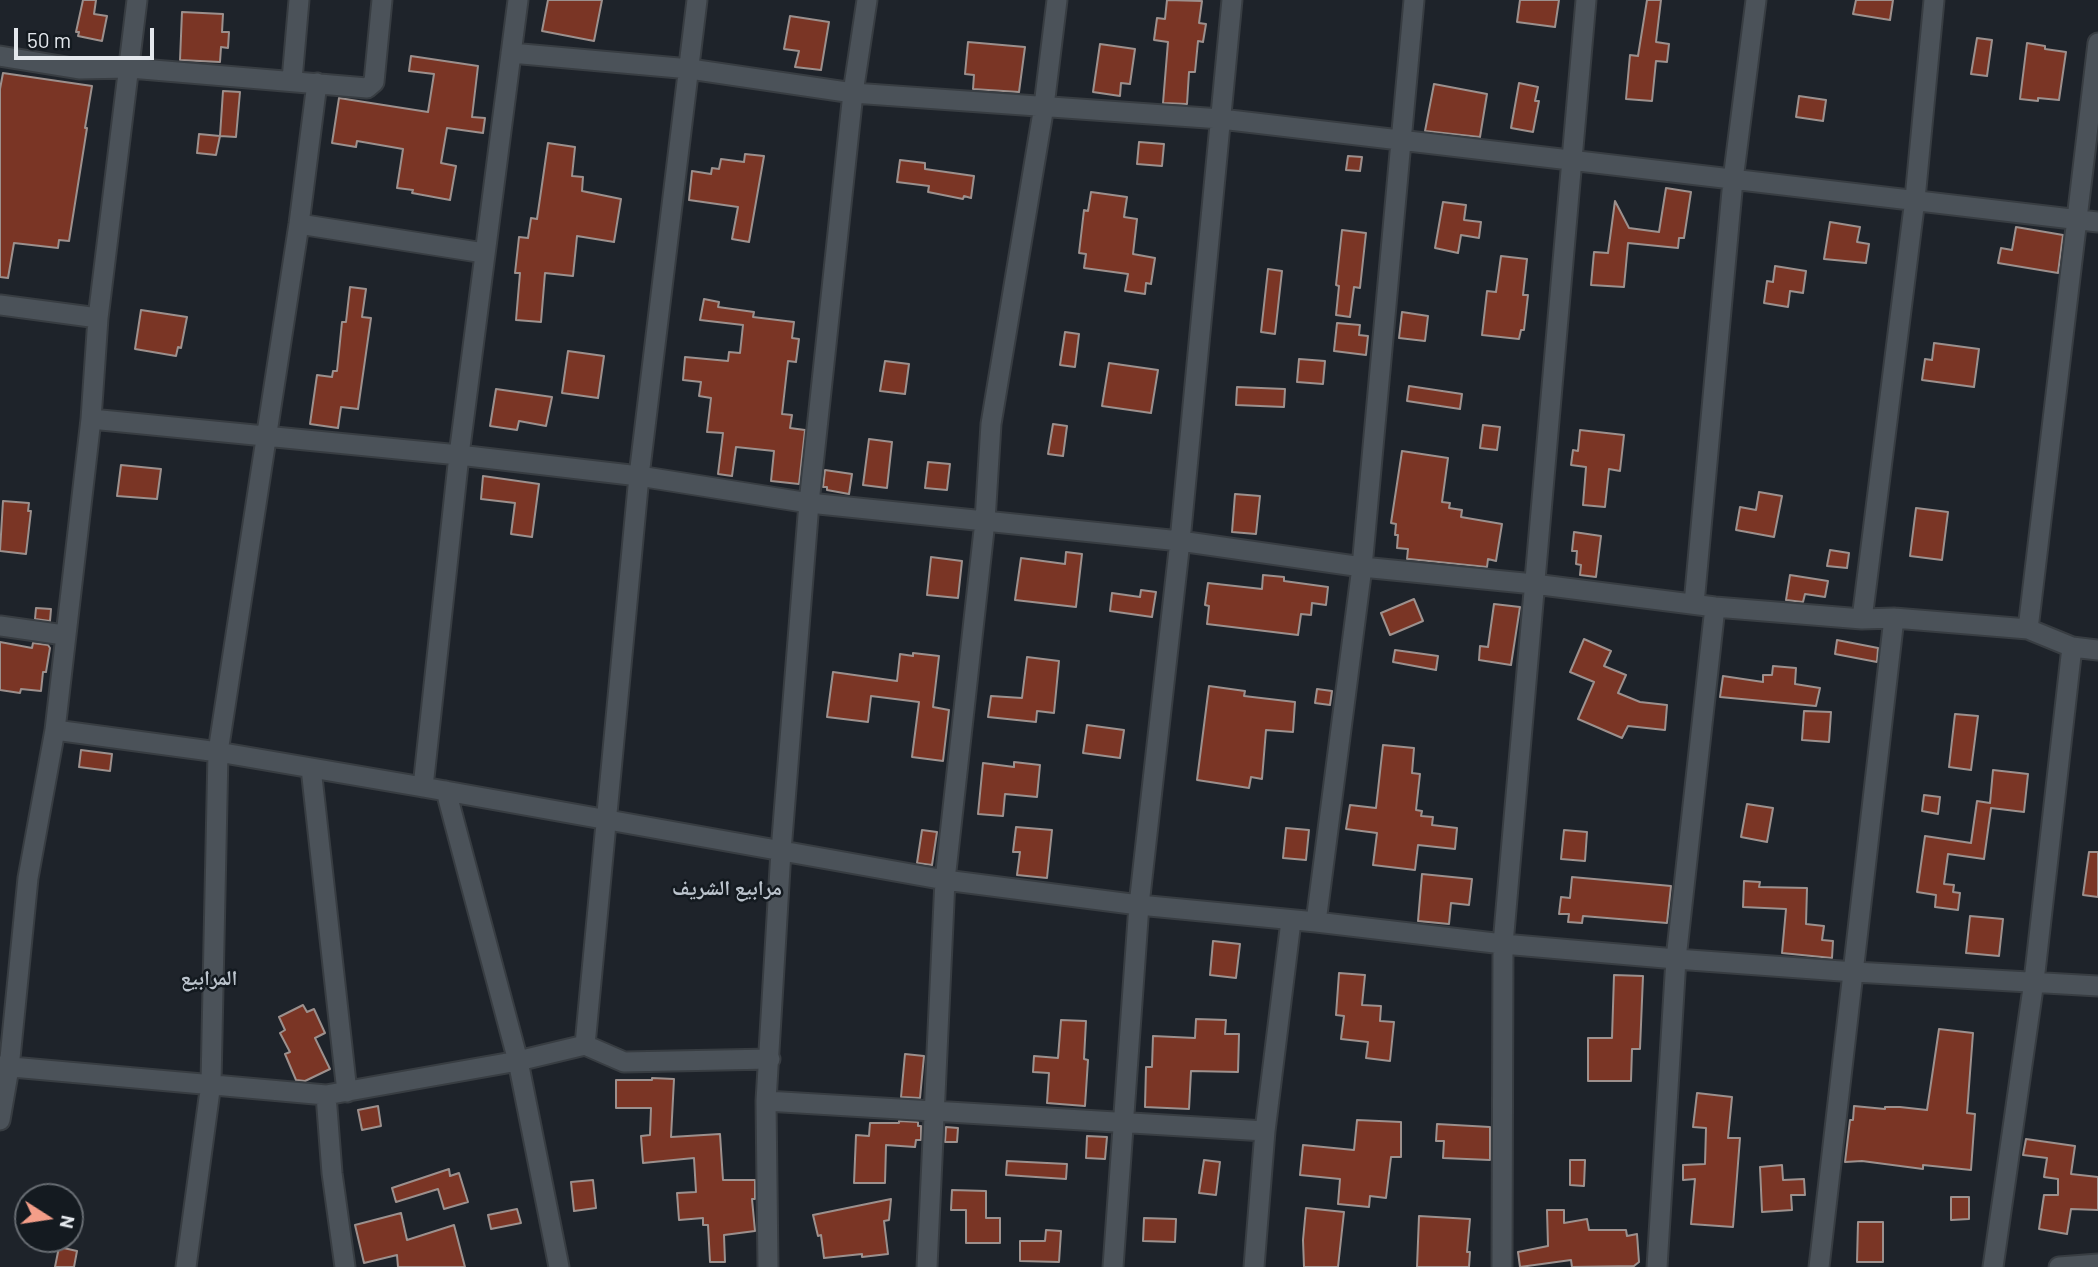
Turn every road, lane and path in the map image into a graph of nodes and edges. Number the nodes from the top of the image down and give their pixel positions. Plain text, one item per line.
1 (136, 0) edge
2 (299, 0) edge
3 (382, 0) edge
4 (518, 0) edge
5 (697, 0) edge
6 (867, 0) edge
7 (1057, 0) edge
8 (1232, 0) edge
9 (1414, 0) edge
10 (1586, 0) edge
11 (1756, 0) edge
12 (1934, 0) edge
13 (2098, 43) edge
14 (511, 53) junction
15 (0, 56) edge
16 (130, 68) junction
17 (690, 69) junction
18 (292, 80) junction
19 (317, 83) junction
20 (853, 93) junction
21 (1044, 106) junction
22 (1221, 118) junction
23 (1399, 141) junction
24 (1571, 161) junction
25 (1733, 180) junction
26 (1915, 199) junction
27 (2076, 219) junction
28 (2098, 222) edge
29 (299, 224) junction
30 (484, 253) junction
31 (0, 305) edge
32 (98, 318) junction
33 (91, 419) junction
34 (266, 436) junction
35 (459, 454) junction
36 (639, 476) junction
37 (809, 503) junction
38 (985, 521) junction
39 (1180, 541) junction
40 (1362, 567) junction
41 (1534, 584) junction
42 (1694, 604) junction
43 (1715, 607) junction
44 (1894, 618) junction
45 (1862, 619) junction
46 (0, 626) edge
47 (2028, 629) junction
48 (64, 635) junction
49 (2072, 647) junction
50 (2098, 650) edge
51 (55, 730) junction
52 (218, 752) junction
53 (311, 768) junction
54 (423, 787) junction
55 (446, 791) junction
56 (607, 821) junction
57 (781, 851) junction
58 (945, 880) junction
59 (1139, 905) junction
60 (1291, 921) junction
61 (1316, 922) junction
62 (1503, 944) junction
63 (1676, 959) junction
64 (1855, 972) junction
65 (2034, 981) junction
66 (2098, 986) edge
67 (585, 1045) junction
68 (770, 1059) junction
69 (518, 1061) junction
70 (5, 1067) edge
71 (211, 1083) junction
72 (347, 1092) junction
73 (326, 1095) junction
74 (766, 1101) junction
75 (935, 1110) junction
76 (0, 1120) edge
77 (1122, 1124) junction
78 (1265, 1131) junction
79 (2098, 1264) edge
80 (186, 1267) edge
81 (345, 1267) edge
82 (559, 1267) edge
83 (768, 1267) edge
84 (927, 1267) edge
85 (1113, 1267) edge
86 (1254, 1267) edge
87 (1502, 1267) edge
88 (1657, 1267) edge
89 (1819, 1267) edge
90 (1993, 1267) edge
91 (2059, 1267) edge

1 - 16 street
2 - 18 street
3 - 19 street
4 - 14 street
5 - 17 street
6 - 20 street
7 - 21 street
8 - 22 street
9 - 23 street
10 - 24 street
11 - 25 street
12 - 26 street
13 - 27 street
14 - 17 street
14 - 30 street
15 - 16 street
16 - 18 street
16 - 32 street
17 - 20 street
17 - 36 street
18 - 19 street
19 - 29 street
20 - 21 street
20 - 37 street
21 - 22 street
21 - 38 street
22 - 23 street
22 - 39 street
23 - 24 street
23 - 40 street
24 - 25 street
24 - 41 street
25 - 26 street
25 - 42 street
26 - 27 street
26 - 45 street
27 - 28 street
27 - 47 street
29 - 30 street
29 - 34 street
30 - 35 street
31 - 32 street
32 - 33 street
33 - 34 street
33 - 48 street
34 - 35 street
34 - 52 street
35 - 36 street
35 - 54 street
36 - 37 street
36 - 56 street
37 - 38 street
37 - 57 street
38 - 39 street
38 - 58 street
39 - 40 street
39 - 59 street
40 - 41 street
40 - 61 street
41 - 42 street
41 - 62 street
42 - 43 street
43 - 45 street
43 - 63 street
44 - 45 street
44 - 47 street
44 - 64 street
46 - 48 street
47 - 49 street
48 - 51 street
49 - 50 street
49 - 65 street
51 - 52 street
51 - 70 street
52 - 53 street
52 - 71 street
53 - 54 street
53 - 72 street
54 - 55 street
55 - 56 street
55 - 69 street
56 - 57 street
56 - 67 street
57 - 58 street
57 - 68 street
58 - 59 street
58 - 75 street
59 - 60 street
59 - 77 street
60 - 61 street
60 - 78 street
61 - 62 street
62 - 63 street
62 - 87 street
63 - 64 street
63 - 88 street
64 - 65 street
64 - 89 street
65 - 66 street
65 - 90 street
67 - 68 street
67 - 69 street
68 - 74 street
69 - 72 street
69 - 82 street
70 - 71 street
70 - 76 street
71 - 73 street
71 - 80 street
72 - 73 street
73 - 81 street
74 - 75 street
74 - 83 street
75 - 77 street
75 - 84 street
77 - 78 street
77 - 85 street
78 - 86 street
79 - 91 street

